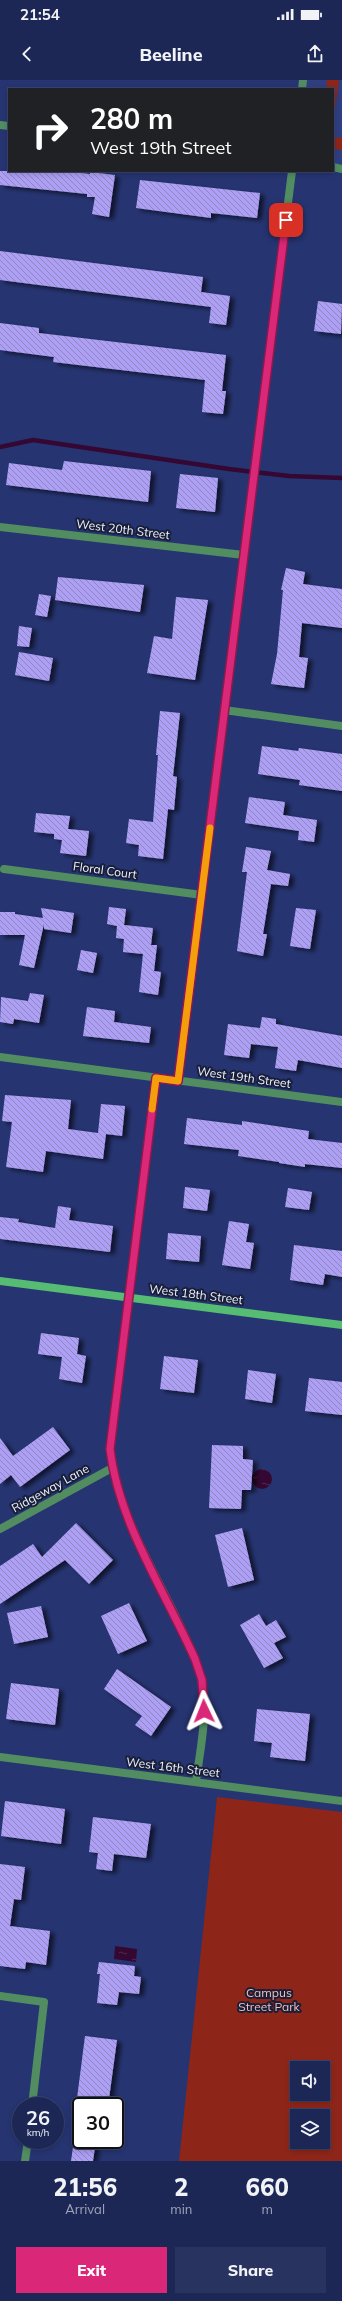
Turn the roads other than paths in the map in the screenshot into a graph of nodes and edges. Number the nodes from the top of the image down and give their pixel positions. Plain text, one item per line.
1 (292, 172) edge
2 (0, 527) edge
3 (244, 555) junction
4 (224, 710) junction
5 (342, 726) edge
6 (4, 869) dead end
7 (202, 895) junction
8 (0, 1057) edge
9 (156, 1078) junction
10 (178, 1081) junction
11 (342, 1102) edge
12 (0, 1281) edge
13 (129, 1297) junction
14 (342, 1325) edge
15 (112, 1468) junction
16 (0, 1529) edge
17 (0, 1757) edge
18 (196, 1782) junction
19 (342, 1801) edge
20 (0, 1996) edge
21 (33, 2097) edge
22 (27, 2149) edge
23 (25, 2161) edge

1 - 3 street
2 - 3 street, West 20th Street
3 - 4 street
4 - 5 street
4 - 7 street
6 - 7 street, Floral Court
7 - 10 street
8 - 9 street, West 19th Street
9 - 10 street, West 19th Street
9 - 13 street
10 - 11 street, West 19th Street
12 - 13 main road, West 18th Street
13 - 14 main road, West 18th Street
13 - 15 street
15 - 16 street, Ridgeway Lane
15 - 18 street
17 - 18 street, West 16th Street
18 - 19 street, West 16th Street
20 - 21 street
22 - 23 street

